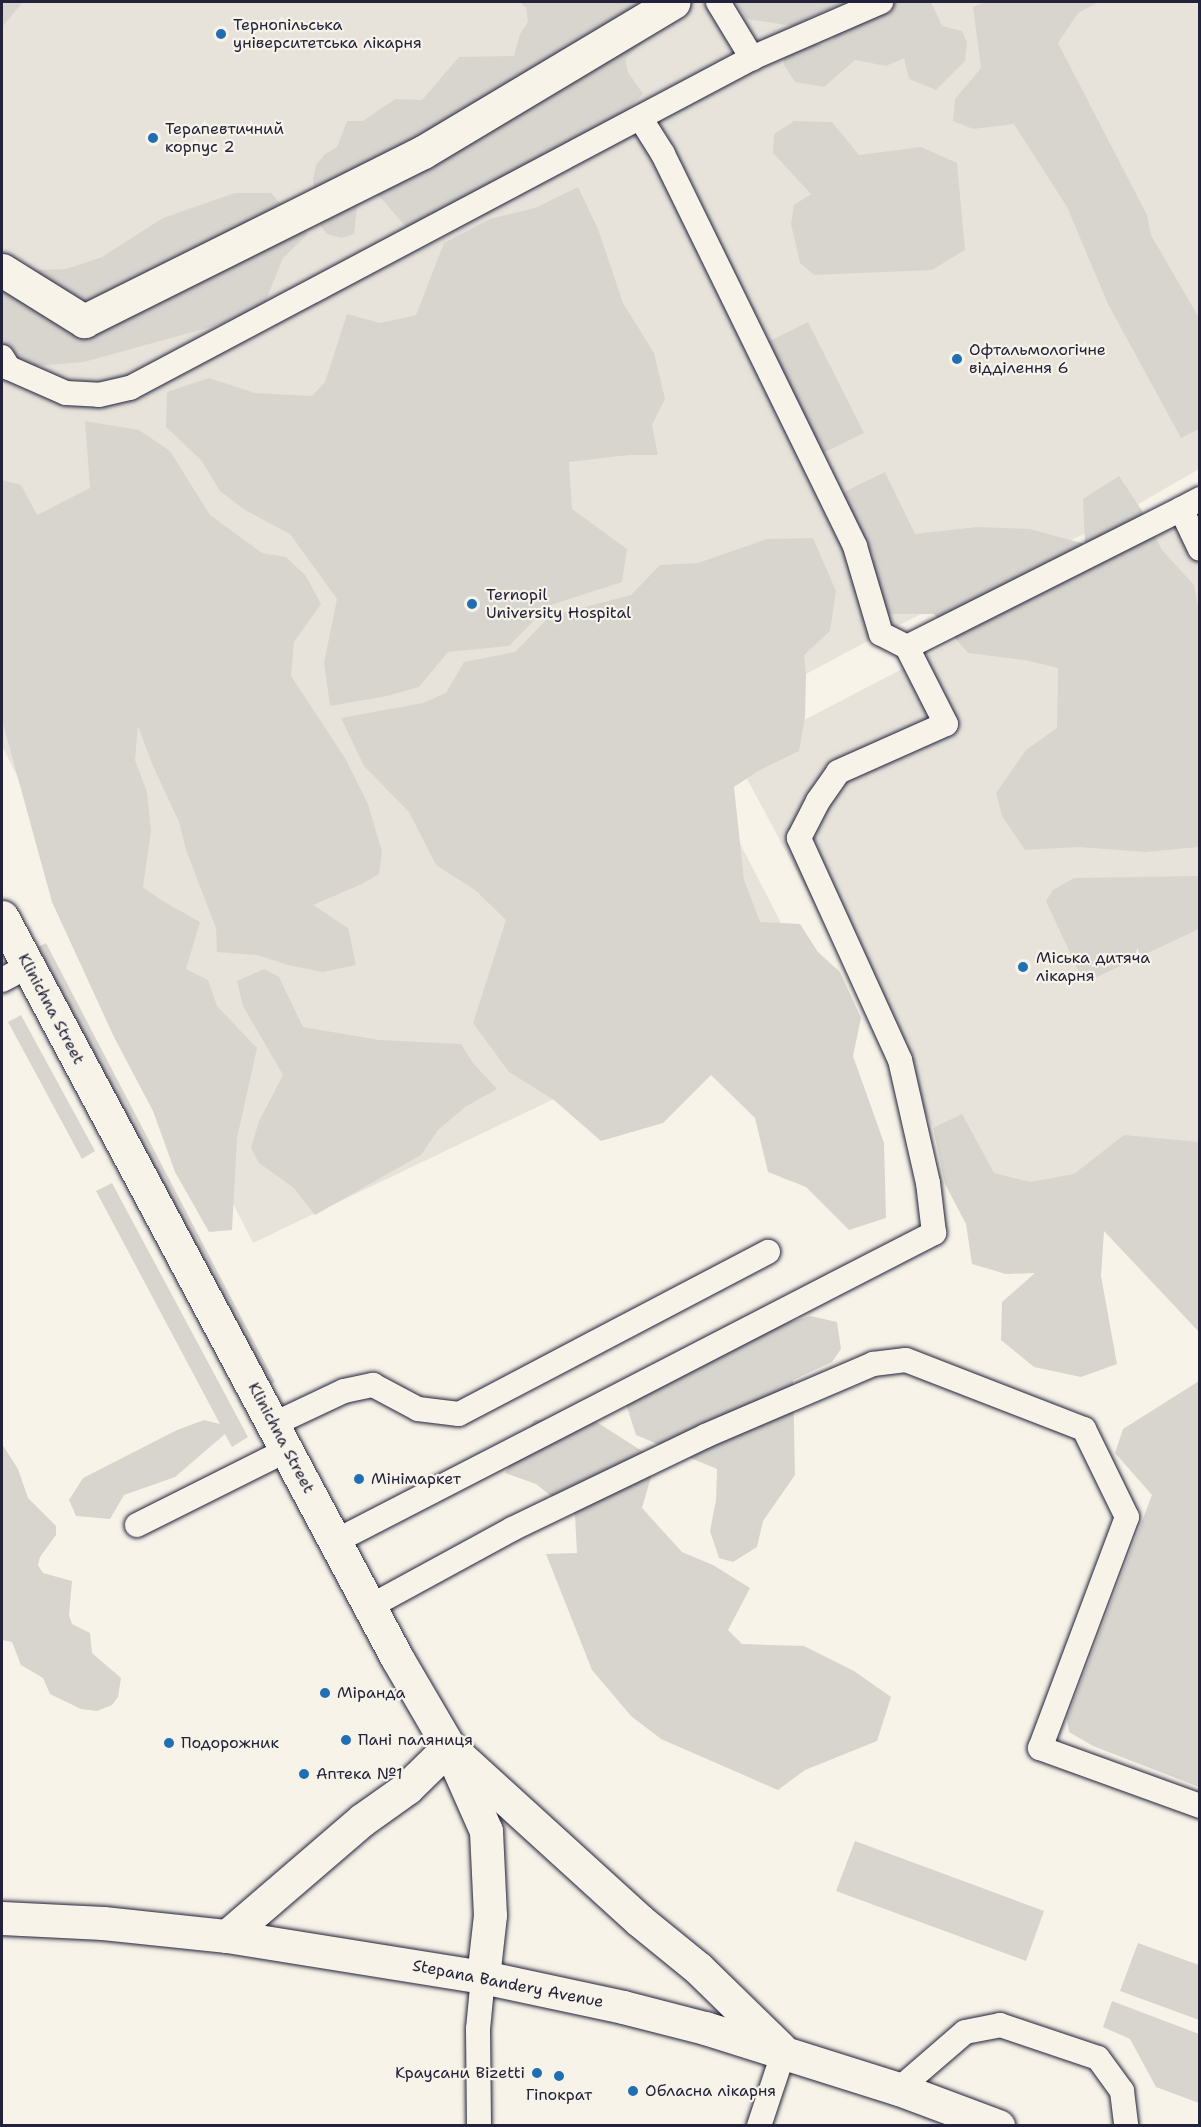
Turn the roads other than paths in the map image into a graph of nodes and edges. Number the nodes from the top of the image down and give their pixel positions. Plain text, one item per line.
1 (674, 2) edge
2 (718, 2) edge
3 (881, 2) edge
4 (752, 58) junction
5 (641, 119) junction
6 (2, 270) edge
7 (2, 357) edge
8 (1190, 504) edge
9 (1200, 549) edge
10 (907, 647) junction
11 (2, 917) edge
12 (15, 973) edge
13 (768, 1252) dead end
14 (281, 1437) junction
15 (137, 1525) dead end
16 (336, 1541) junction
17 (372, 1606) junction
18 (449, 1747) junction
19 (1200, 1806) edge
20 (2, 1918) edge
21 (227, 1936) junction
22 (483, 1977) junction
23 (784, 2051) junction
24 (899, 2089) junction
25 (479, 2126) edge
26 (759, 2126) edge
27 (998, 2126) edge
28 (1126, 2126) edge

1 - 6 street
2 - 4 lane
3 - 4 lane
4 - 5 lane
5 - 7 lane
5 - 10 lane
8 - 9 lane
8 - 10 lane
10 - 16 lane
11 - 12 street, Klinichna Street
12 - 14 street, Klinichna Street
13 - 14 lane
14 - 15 lane
14 - 16 street, Klinichna Street
16 - 17 street, Klinichna Street
17 - 18 street, Klinichna Street
17 - 19 lane
18 - 21 street
18 - 22 street, Klinichna Street
18 - 23 street
20 - 21 street, Stepana Bandery Avenue
21 - 22 street, Stepana Bandery Avenue
22 - 23 street, Stepana Bandery Avenue
22 - 25 lane
23 - 24 street, Stepana Bandery Avenue
23 - 26 lane
24 - 27 street, Stepana Bandery Avenue
24 - 28 lane

